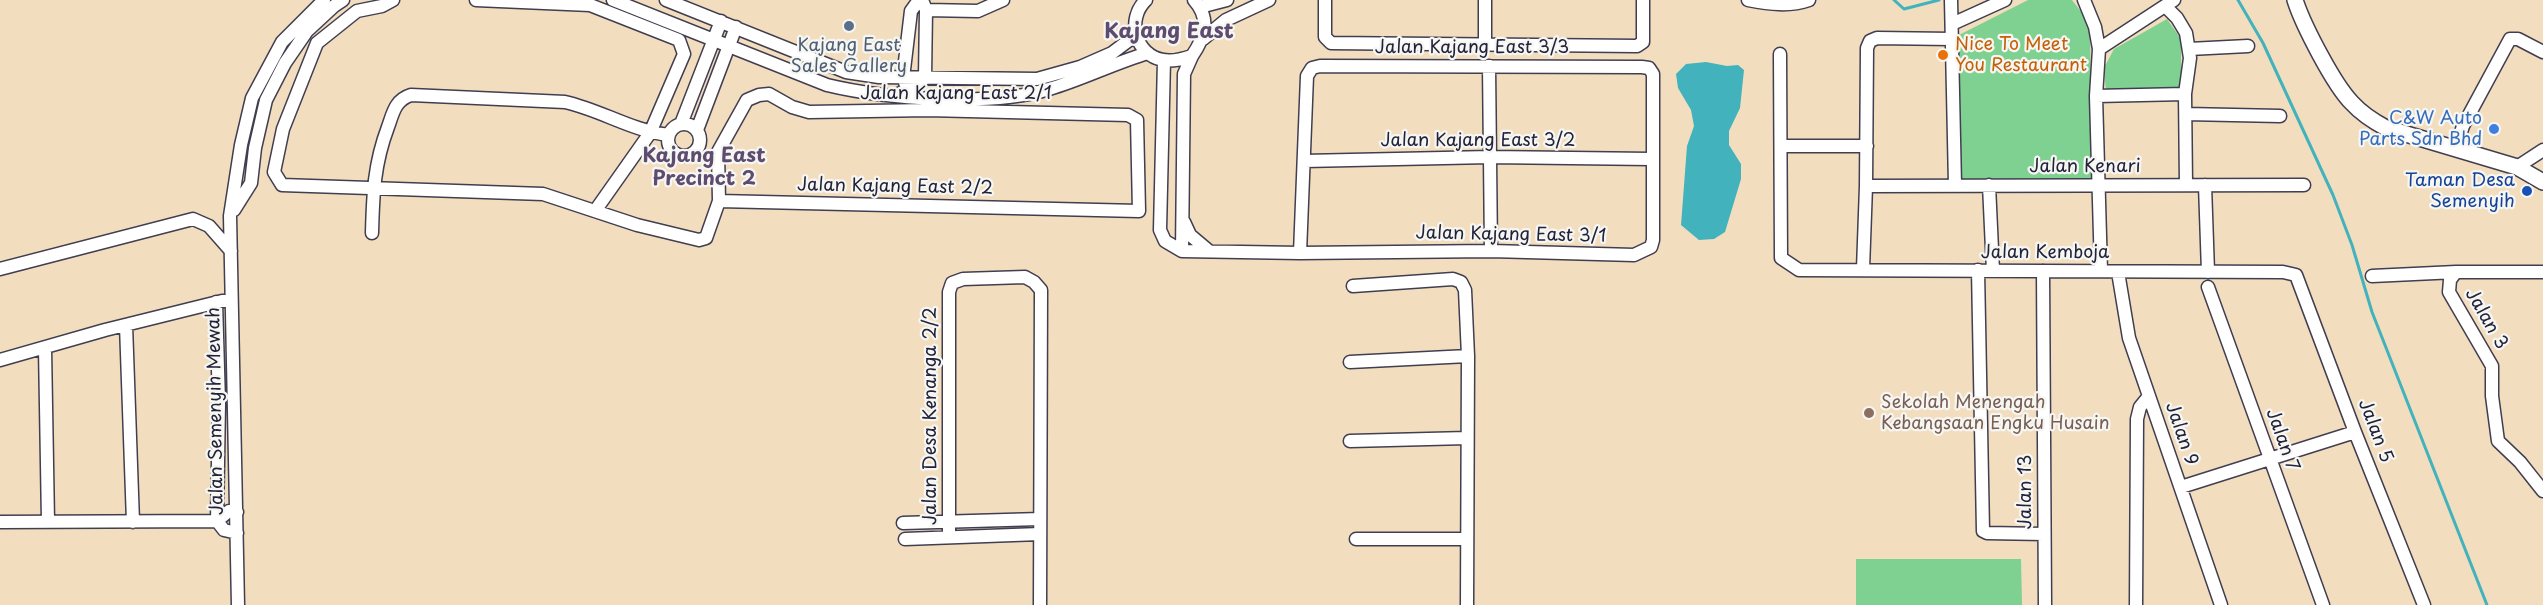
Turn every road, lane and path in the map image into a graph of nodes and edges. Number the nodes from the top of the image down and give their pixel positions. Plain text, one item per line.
1 (324, 0) edge
2 (343, 0) edge
3 (393, 0) edge
4 (476, 0) edge
5 (613, 0) edge
6 (666, 0) edge
7 (1003, 0) edge
8 (1146, 0) edge
9 (1227, 0) edge
10 (1269, 0) edge
11 (1325, 0) edge
12 (1485, 0) edge
13 (1643, 0) edge
14 (1748, 0) edge
15 (1809, 0) edge
16 (2005, 0) edge
17 (2084, 0) edge
18 (2284, 0) edge
19 (2295, 0) edge
20 (922, 3) edge
21 (1197, 3) edge
22 (1951, 4) edge
23 (2170, 4) edge
24 (2301, 17) junction
25 (721, 21) junction
26 (1952, 24) junction
27 (736, 27) junction
28 (1136, 36) junction
29 (714, 38) junction
30 (1203, 39) junction
31 (1952, 39) junction
32 (730, 44) junction
33 (1485, 44) junction
34 (2248, 46) dead end
35 (2100, 49) junction
36 (2189, 49) junction
37 (2543, 52) edge
38 (1148, 53) junction
39 (1780, 54) dead end
40 (1192, 56) junction
41 (1164, 60) junction
42 (1489, 66) junction
43 (1642, 67) joint
44 (903, 78) junction
45 (925, 78) junction
46 (911, 89) junction
47 (2185, 94) junction
48 (894, 96) junction
49 (2096, 96) junction
50 (925, 97) junction
51 (2186, 114) junction
52 (2280, 116) dead end
53 (681, 124) junction
54 (697, 130) junction
55 (650, 133) junction
56 (669, 135) junction
57 (699, 146) junction
58 (1781, 146) junction
59 (1867, 146) junction
60 (2456, 148) junction
61 (2543, 150) edge
62 (718, 153) junction
63 (1490, 157) junction
64 (1651, 159) junction
65 (1304, 161) junction
66 (2517, 167) junction
67 (2543, 182) edge
68 (1955, 185) junction
69 (1989, 185) junction
70 (2098, 185) junction
71 (2186, 185) junction
72 (2205, 185) junction
73 (2304, 185) dead end
74 (1866, 186) junction
75 (373, 187) junction
76 (719, 201) junction
77 (595, 211) junction
78 (1138, 211) joint
79 (230, 216) junction
80 (1183, 220) junction
81 (372, 232) dead end
82 (1182, 250) junction
83 (231, 251) junction
84 (1209, 251) junction
85 (1491, 251) junction
86 (1300, 253) junction
87 (0, 269) edge
88 (1863, 269) junction
89 (1978, 270) junction
90 (1993, 271) junction
91 (2043, 271) junction
92 (2101, 271) junction
93 (2118, 272) junction
94 (2208, 272) junction
95 (2543, 272) edge
96 (2292, 273) joint
97 (2456, 273) junction
98 (2372, 276) dead end
99 (1353, 286) dead end
100 (2208, 286) dead end
101 (216, 302) junction
102 (231, 302) junction
103 (126, 325) junction
104 (45, 348) junction
105 (1468, 356) junction
106 (0, 360) edge
107 (1350, 362) dead end
108 (2149, 396) junction
109 (2355, 432) junction
110 (1467, 438) junction
111 (1350, 441) dead end
112 (2270, 459) junction
113 (2181, 487) junction
114 (2543, 491) edge
115 (237, 512) junction
116 (1040, 519) junction
117 (0, 522) edge
118 (48, 522) junction
119 (133, 522) junction
120 (221, 522) junction
121 (949, 522) junction
122 (903, 523) dead end
123 (237, 533) junction
124 (1040, 534) junction
125 (2044, 534) junction
126 (949, 537) junction
127 (905, 539) dead end
128 (1356, 539) dead end
129 (1467, 539) junction
130 (238, 605) edge
131 (1040, 605) edge
132 (1467, 605) edge
133 (2045, 605) edge
134 (2136, 605) edge
135 (2221, 605) edge
136 (2323, 605) edge
137 (2424, 605) edge

1 - 79 street, Jalan Semenyih Mewah
2 - 79 street
3 - 75 street
4 - 55 street
5 - 29 street
6 - 25 street
7 - 20 street
8 - 28 street
9 - 21 street
10 - 30 street
11 - 33 street
12 - 33 street
13 - 33 street
14 - 15 street
16 - 26 street
17 - 35 street
18 - 24 main road
19 - 24 main road
20 - 44 street
20 - 45 street
21 - 30 street
22 - 26 street
23 - 35 street
23 - 36 street
24 - 60 main road
25 - 27 street
25 - 29 street
26 - 31 street
27 - 32 street
27 - 44 street
28 - 38 street
28 - 45 street
29 - 32 street
29 - 53 street
30 - 40 street
31 - 59 street
31 - 68 street
32 - 48 street
32 - 54 street
34 - 36 street
35 - 49 street
36 - 47 street
37 - 60 street
38 - 41 street
38 - 50 street
39 - 58 street
40 - 41 street
40 - 80 street
41 - 82 street
42 - 43 street, Jalan Kajang East 3/3
42 - 63 street
42 - 65 street, Jalan Kajang East 3/3
43 - 64 street, Jalan Kajang East 3/1
44 - 45 street
44 - 46 street
45 - 46 street
46 - 48 street
46 - 50 street
47 - 49 street
47 - 51 street
48 - 50 street
49 - 70 street
51 - 52 street
51 - 71 street
53 - 54 street
53 - 56 street
54 - 57 street
55 - 56 street
55 - 75 street
55 - 77 street
56 - 57 street
57 - 62 street
58 - 59 street
58 - 88 street, Jalan Kemboja
59 - 74 street
60 - 66 main road
61 - 66 street
62 - 76 street
62 - 78 street, Jalan Kajang East 2/1
63 - 64 street, Jalan Kajang East 3/2
63 - 65 street, Jalan Kajang East 3/2
63 - 85 street
64 - 85 street, Jalan Kajang East 3/1
65 - 86 street
66 - 67 main road
68 - 69 street, Jalan Kenari
68 - 74 street, Jalan Kenari
69 - 70 street, Jalan Kenari
69 - 90 street
70 - 71 street, Jalan Kenari
70 - 92 street
71 - 72 street, Jalan Kenari
72 - 73 street, Jalan Kenari
72 - 94 street
74 - 88 street
75 - 77 street
75 - 81 street
76 - 77 street
76 - 78 street, Jalan Kajang East 2/2
79 - 83 street, Jalan Semenyih Mewah
80 - 82 street
80 - 84 street
82 - 84 street, Jalan Kajang East 3/1
83 - 87 street
83 - 102 street, Jalan Semenyih Mewah
84 - 86 street, Jalan Kajang East 3/1
85 - 86 street, Jalan Kajang East 3/1
88 - 89 street, Jalan Kemboja
89 - 90 street, Jalan Kemboja
89 - 125 street
90 - 91 street, Jalan Kemboja
91 - 92 street, Jalan Kemboja
91 - 125 street, Jalan 13
92 - 93 street, Jalan Kemboja
93 - 94 street, Jalan Kemboja
93 - 108 street, Jalan 9
94 - 96 street, Jalan Kemboja
95 - 97 street, Jalan 3
96 - 109 street, Jalan 5
97 - 98 street
97 - 114 street, Jalan 3
99 - 105 street
100 - 112 street, Jalan 7
101 - 102 street
101 - 103 street
101 - 120 street
102 - 115 street, Jalan Semenyih Mewah
103 - 104 street
103 - 119 street
104 - 106 street
104 - 118 street
105 - 107 street
105 - 110 street
108 - 113 street, Jalan 9
108 - 134 street
109 - 112 street
109 - 137 street, Jalan 5
110 - 111 street
110 - 129 street
112 - 113 street
112 - 136 street, Jalan 7
113 - 135 street, Jalan 9
115 - 120 street
115 - 123 street, Jalan Semenyih Mewah
116 - 121 street
116 - 121 street, Jalan Desa Kenanga 2/2
116 - 124 street
117 - 118 street
118 - 119 street
119 - 120 street
120 - 123 street
121 - 122 street
121 - 126 street, Jalan Desa Kenanga 2/2
123 - 130 street, Jalan Semenyih Mewah
124 - 126 street
124 - 131 street
125 - 133 street, Jalan 13
126 - 127 street
128 - 129 street
129 - 132 street

